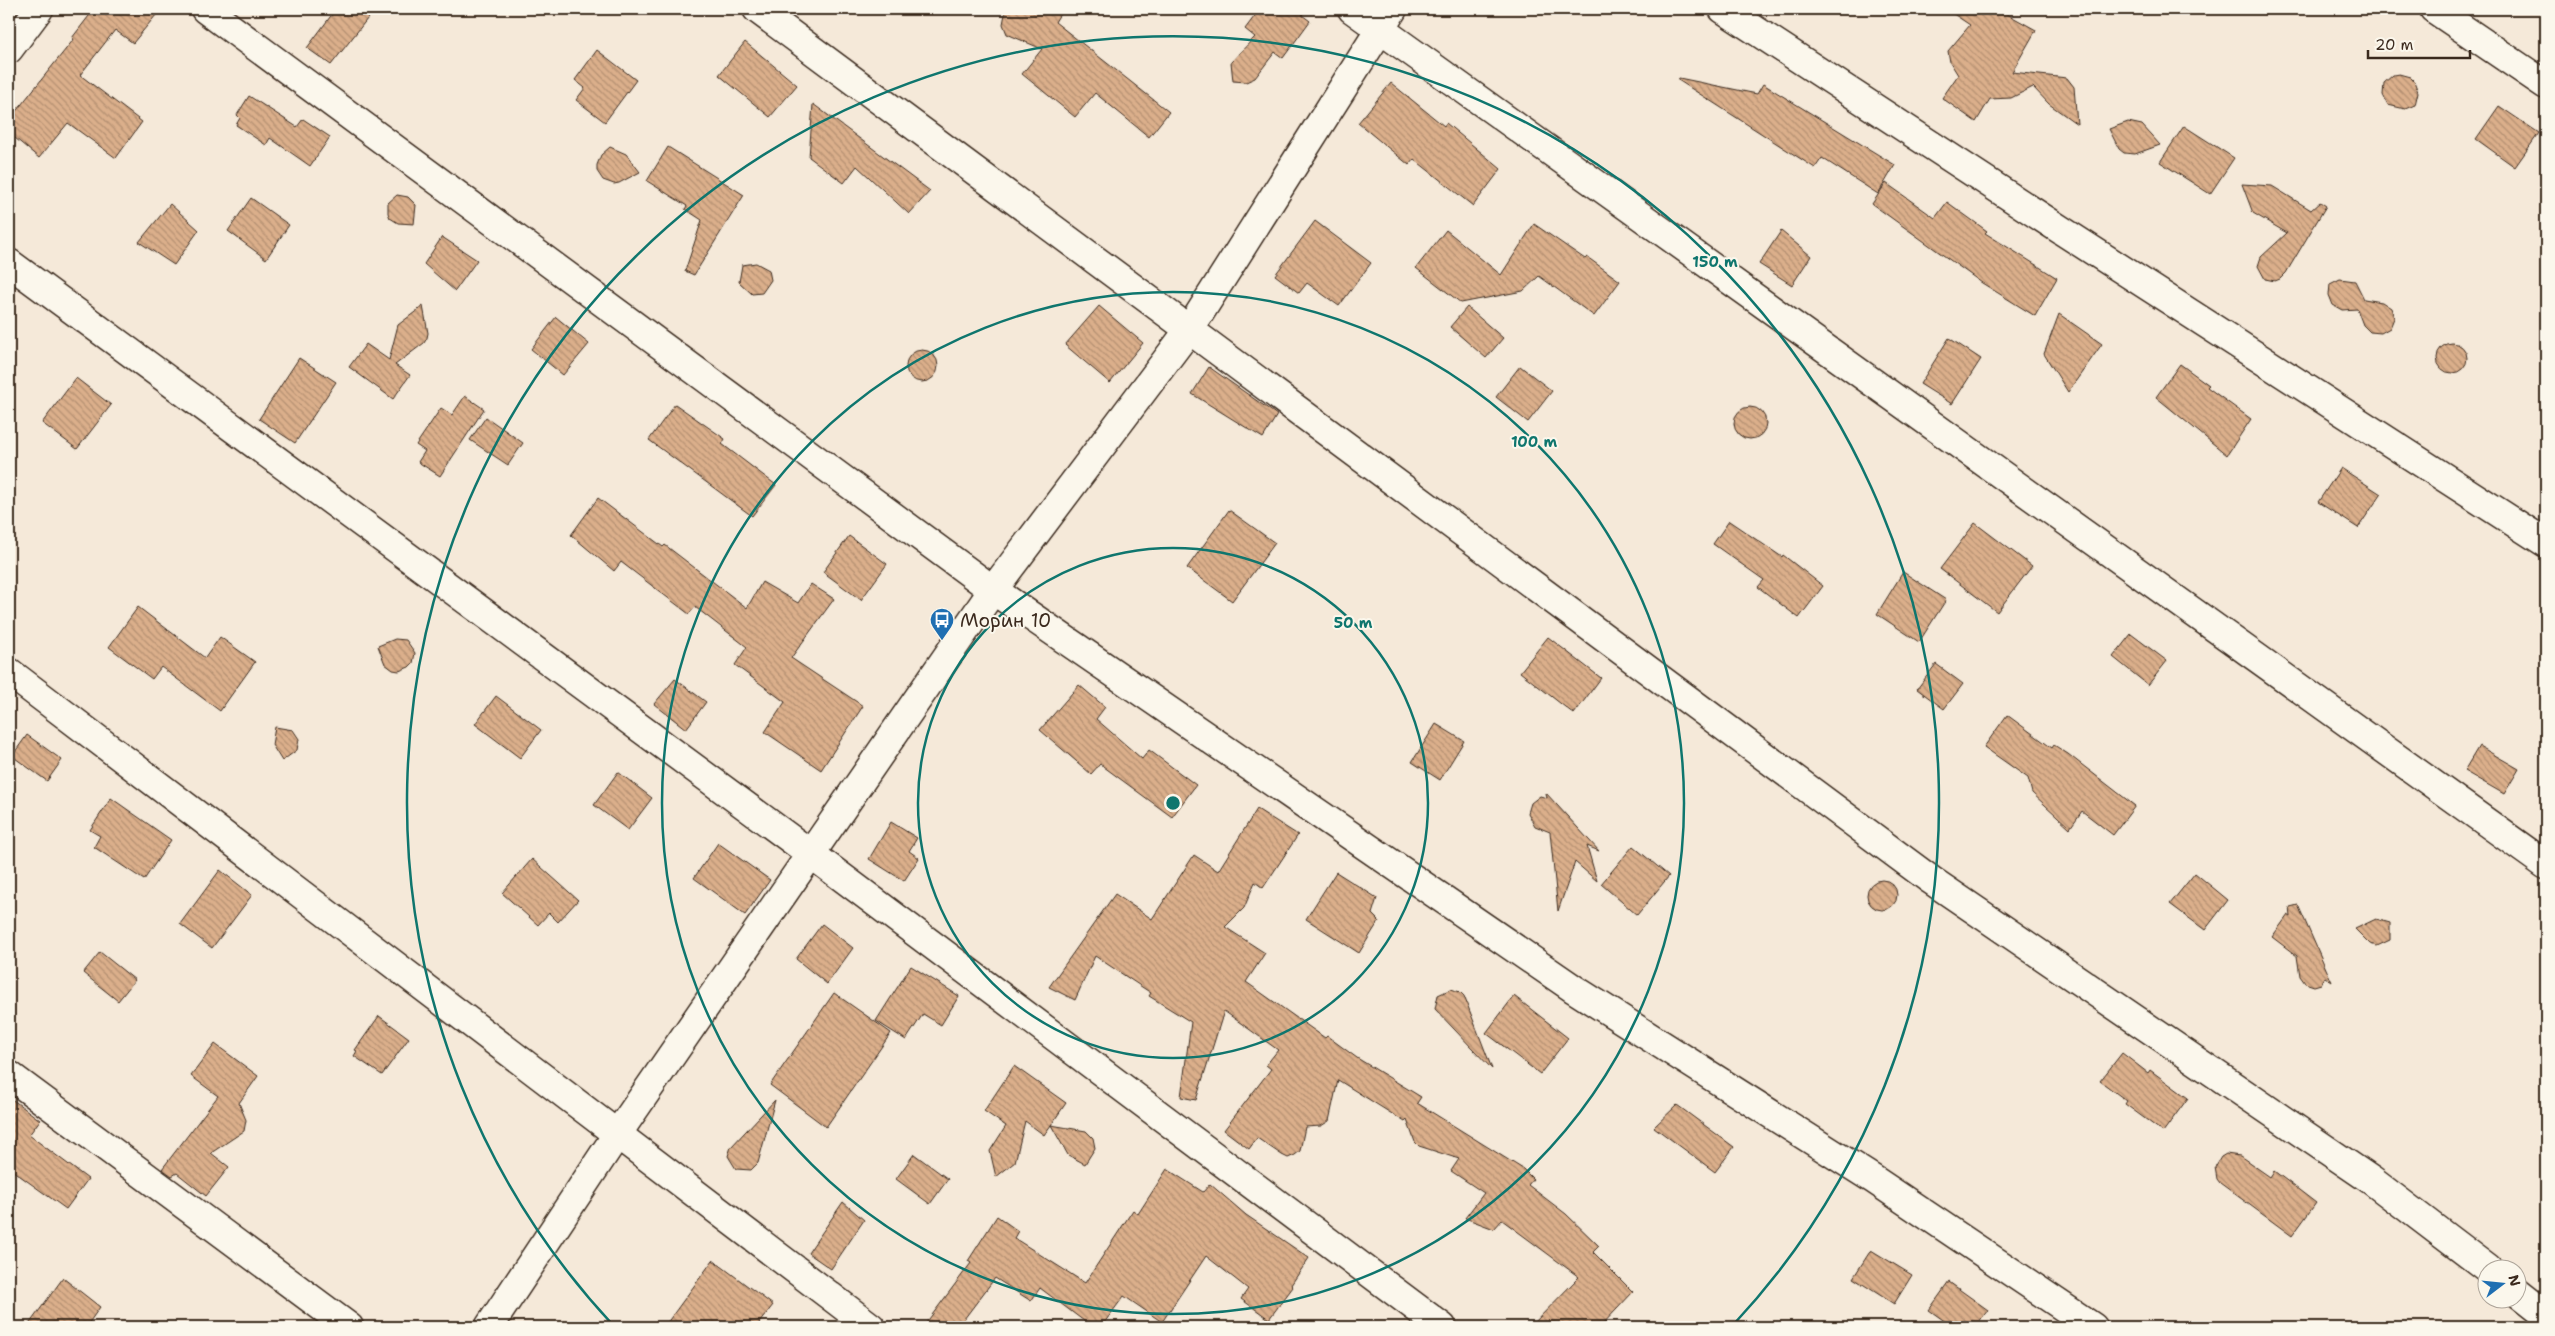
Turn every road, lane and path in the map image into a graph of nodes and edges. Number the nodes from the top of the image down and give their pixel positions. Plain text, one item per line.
1 (39, 9) edge
2 (205, 9) edge
3 (756, 9) edge
4 (1352, 9) edge
5 (1723, 9) edge
6 (2434, 9) edge
7 (1386, 19) edge
8 (9, 50) edge
9 (2546, 85) edge
10 (9, 264) edge
11 (1189, 330) junction
12 (2546, 543) edge
13 (993, 590) junction
14 (9, 672) edge
15 (811, 854) junction
16 (2546, 865) edge
17 (9, 1075) edge
18 (618, 1133) junction
19 (2478, 1262) edge
20 (2528, 1300) edge
21 (2546, 1315) edge
22 (348, 1327) edge
23 (489, 1327) edge
24 (871, 1327) edge
25 (1442, 1327) edge
26 (2093, 1327) edge

1 - 8 street
2 - 13 street
3 - 11 street
4 - 7 street
5 - 12 street
6 - 9 street
7 - 11 street
7 - 16 street
10 - 15 street
11 - 13 street
11 - 19 street
13 - 15 street
13 - 26 street
14 - 18 street
15 - 18 street
15 - 25 street
17 - 22 street
18 - 23 street
18 - 24 street
20 - 21 street

